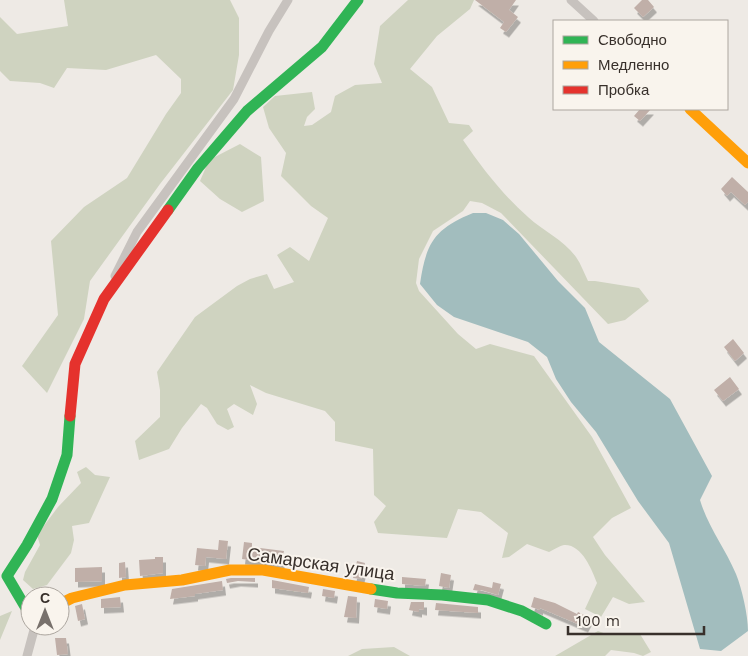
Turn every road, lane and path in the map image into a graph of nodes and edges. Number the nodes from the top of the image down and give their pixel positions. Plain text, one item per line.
1 (288, 0) edge
2 (358, 0) edge
3 (571, 0) edge
4 (593, 20) edge
5 (691, 110) edge
6 (748, 162) edge
7 (104, 299) junction
8 (70, 599) edge
9 (20, 601) edge
10 (546, 624) dead end
11 (32, 636) edge
12 (27, 656) edge

1 - 7 street
2 - 7 street
3 - 4 street
5 - 6 street
7 - 9 street
8 - 10 street, Самарская улица
11 - 12 street

